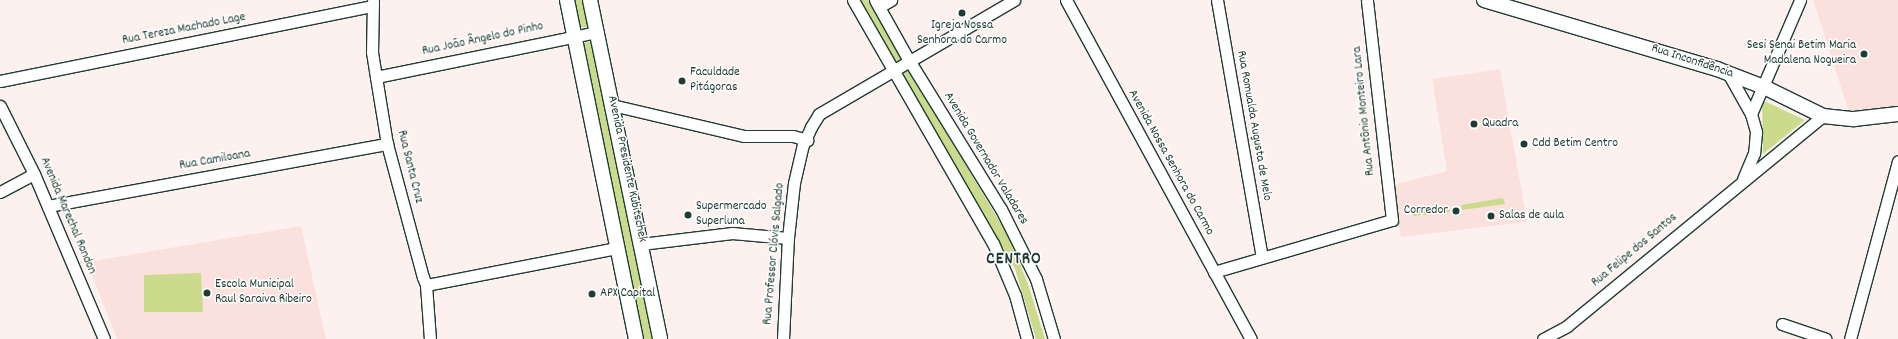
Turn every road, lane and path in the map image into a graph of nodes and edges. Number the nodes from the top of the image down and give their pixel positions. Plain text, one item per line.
1 (567, 0) edge
2 (590, 0) edge
3 (854, 0) edge
4 (891, 0) edge
5 (1014, 0) edge
6 (1066, 0) edge
7 (1217, 0) edge
8 (1367, 0) edge
9 (1484, 0) edge
10 (1799, 0) edge
11 (373, 3) edge
12 (877, 4) edge
13 (597, 32) junction
14 (574, 35) junction
15 (910, 61) junction
16 (895, 70) junction
17 (1728, 73) junction
18 (376, 77) junction
19 (0, 81) edge
20 (1764, 87) junction
21 (612, 104) junction
22 (0, 106) edge
23 (1752, 114) junction
24 (1898, 114) edge
25 (1823, 116) junction
26 (806, 140) junction
27 (387, 144) junction
28 (1898, 161) edge
29 (34, 174) junction
30 (1742, 181) junction
31 (0, 192) edge
32 (48, 206) junction
33 (788, 238) junction
34 (641, 244) junction
35 (617, 248) junction
36 (1262, 257) junction
37 (1214, 272) junction
38 (426, 285) junction
39 (1782, 324) dead end
40 (1548, 338) edge
41 (104, 339) edge
42 (430, 339) edge
43 (636, 339) edge
44 (660, 339) edge
45 (783, 339) edge
46 (1027, 339) edge
47 (1054, 339) edge
48 (1251, 339) edge
49 (1826, 339) edge
50 (1850, 339) edge

1 - 14 main road, Avenida Presidente Kubitschek
2 - 13 main road, Avenida Presidente Kubitschek
3 - 16 street
4 - 12 street
5 - 15 street, Rua Professor Clóvis Salgado
6 - 37 street, Avenida Nossa Senhora do Carmo
7 - 36 street, Rua Romualda Augusta de Melo
8 - 36 street, Rua Antônio Monteiro Lara
9 - 17 main road, Rua Inconfidência
10 - 20 street
11 - 18 street, Rua Santa Cruz
11 - 19 street, Rua Tereza Machado Lage
12 - 15 street, Avenida Governador Valadares
13 - 14 street, Rua João Ângelo do Pinho
13 - 21 main road, Avenida Presidente Kubitschek
14 - 18 street, Rua João Ângelo do Pinho
14 - 35 main road, Avenida Presidente Kubitschek
15 - 16 street, Rua Professor Clóvis Salgado
15 - 47 street, Avenida Governador Valadares
16 - 26 street, Rua Professor Clóvis Salgado
16 - 46 street
17 - 20 main road, Rua Inconfidência
17 - 23 street, Rua Felipe dos Santos
18 - 27 street, Rua Santa Cruz
20 - 23 street
20 - 25 main road, Rua Inconfidência
21 - 26 street
21 - 34 main road, Avenida Presidente Kubitschek
22 - 29 street, Avenida Marechal Rondon
23 - 30 street, Rua Felipe dos Santos
24 - 25 main road, Rua Inconfidência
25 - 30 street, Rua Felipe dos Santos
26 - 33 street, Rua Professor Clóvis Salgado
27 - 32 street, Rua Camiloana
27 - 38 street, Rua Santa Cruz
28 - 50 street
29 - 31 street
29 - 32 street, Avenida Marechal Rondon
30 - 40 street, Rua Felipe dos Santos
32 - 41 street, Avenida Marechal Rondon
33 - 34 street
33 - 45 street, Rua Professor Clóvis Salgado
34 - 44 main road, Avenida Presidente Kubitschek
35 - 38 street
35 - 43 main road, Avenida Presidente Kubitschek
36 - 37 street
37 - 48 street, Avenida Nossa Senhora do Carmo
38 - 42 street, Rua Santa Cruz
39 - 49 street

